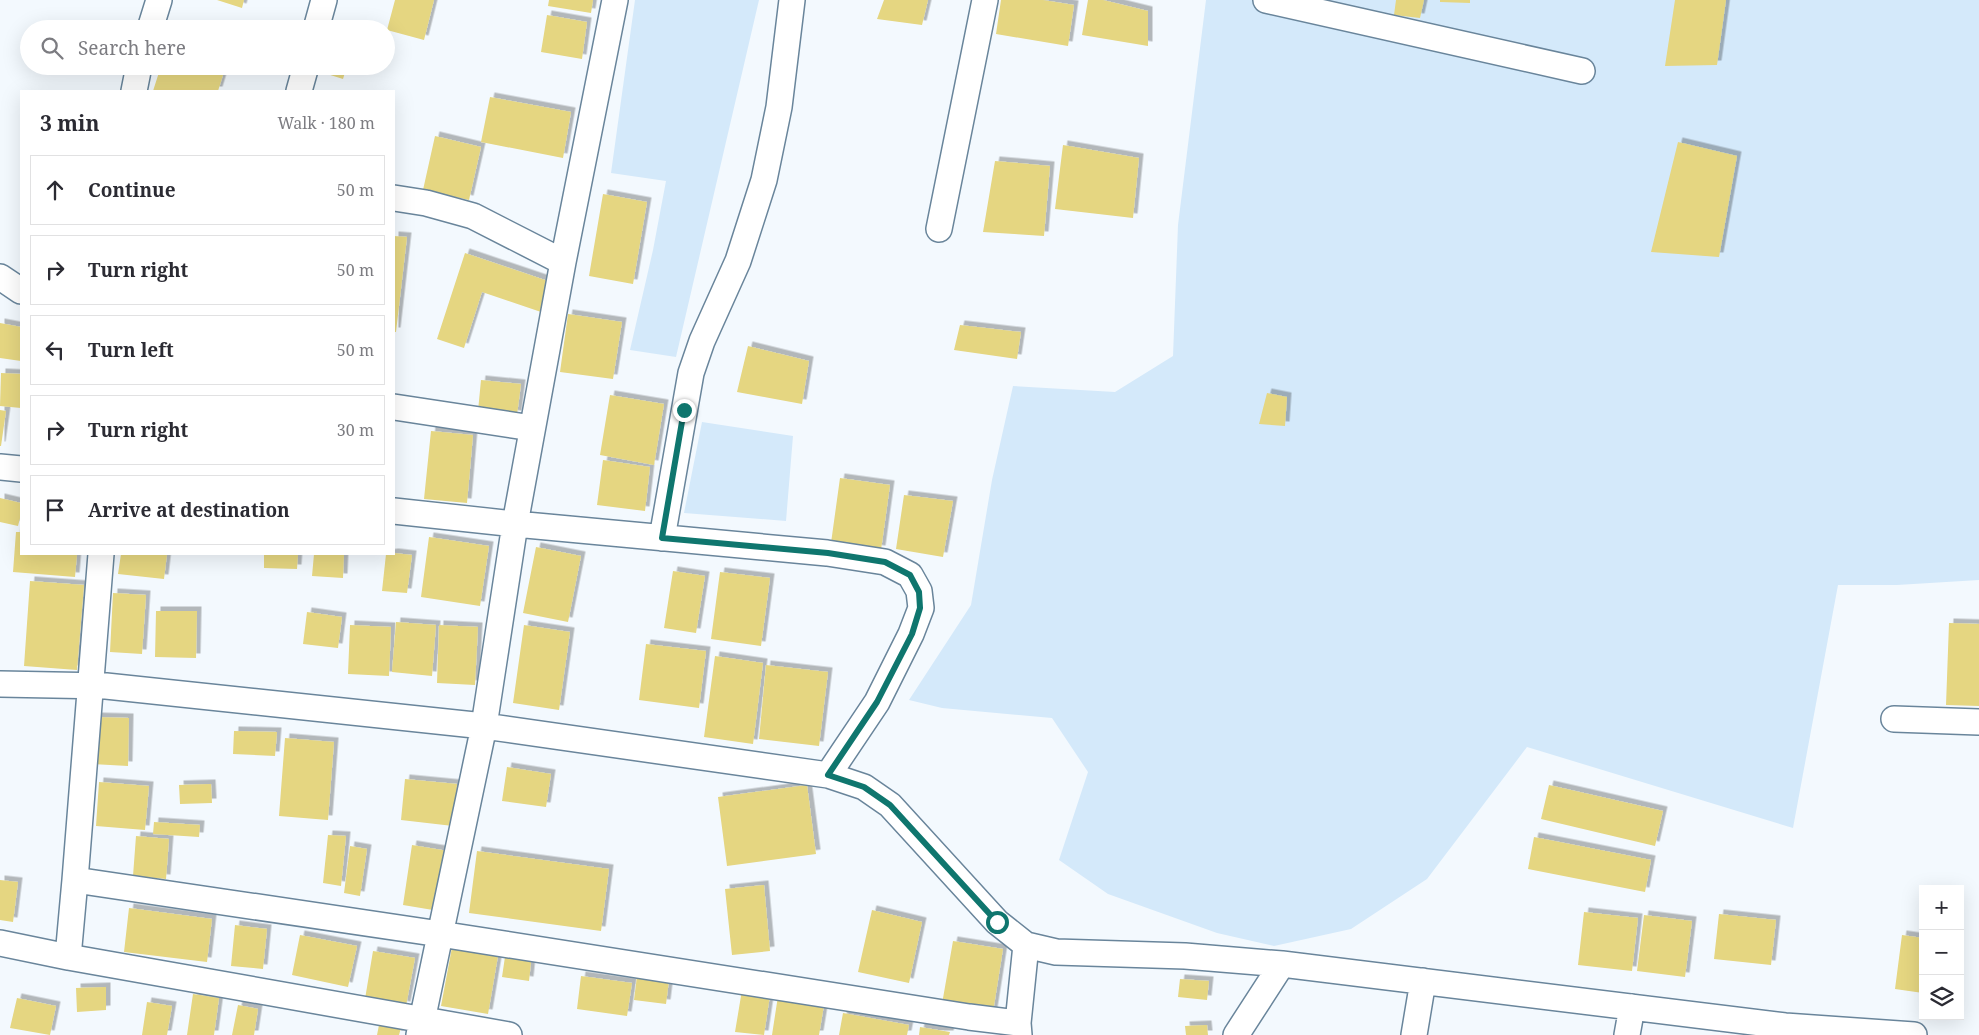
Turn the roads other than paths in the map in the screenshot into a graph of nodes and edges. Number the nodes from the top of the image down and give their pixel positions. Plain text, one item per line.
1 (158, 0) edge
2 (324, 0) edge
3 (615, 0) edge
4 (792, 0) edge
5 (985, 0) edge
6 (1266, 0) edge
7 (152, 20) edge
8 (318, 20) edge
9 (1582, 71) dead end
10 (137, 75) edge
11 (303, 75) edge
12 (134, 90) edge
13 (299, 90) edge
14 (395, 198) edge
15 (939, 229) dead end
16 (563, 262) junction
17 (0, 277) edge
18 (20, 290) edge
19 (395, 407) edge
20 (532, 428) junction
21 (0, 467) edge
22 (20, 469) edge
23 (395, 511) edge
24 (515, 524) junction
25 (662, 538) junction
26 (100, 555) edge
27 (0, 684) edge
28 (89, 686) junction
29 (1894, 719) dead end
30 (1979, 722) edge
31 (484, 726) junction
32 (828, 775) junction
33 (74, 880) junction
34 (440, 934) junction
35 (0, 943) edge
36 (1026, 945) junction
37 (68, 957) junction
38 (1282, 964) junction
39 (1423, 981) junction
40 (1632, 1007) junction
41 (421, 1028) edge
42 (1018, 1029) edge
43 (1784, 1031) edge
44 (510, 1035) edge
45 (1236, 1035) edge
46 (1414, 1035) edge
47 (1627, 1035) edge
48 (1914, 1035) edge

1 - 7 street
2 - 8 street
3 - 16 street
4 - 25 street
5 - 15 street
6 - 9 street
10 - 12 street
11 - 13 street
14 - 16 street
16 - 20 street
17 - 18 street
19 - 20 street
20 - 24 street
21 - 22 street
23 - 24 street
24 - 25 street
24 - 31 street
25 - 32 street
26 - 28 street
27 - 28 street
28 - 31 street
28 - 33 street
29 - 30 street
31 - 32 street
31 - 34 street
32 - 36 street
33 - 34 street
33 - 37 street
34 - 41 street
34 - 42 street
35 - 37 street
36 - 38 street
36 - 42 street
37 - 41 street
38 - 39 street
38 - 45 street
39 - 40 street
39 - 46 street
40 - 43 street
40 - 47 street
41 - 44 street
43 - 48 street

